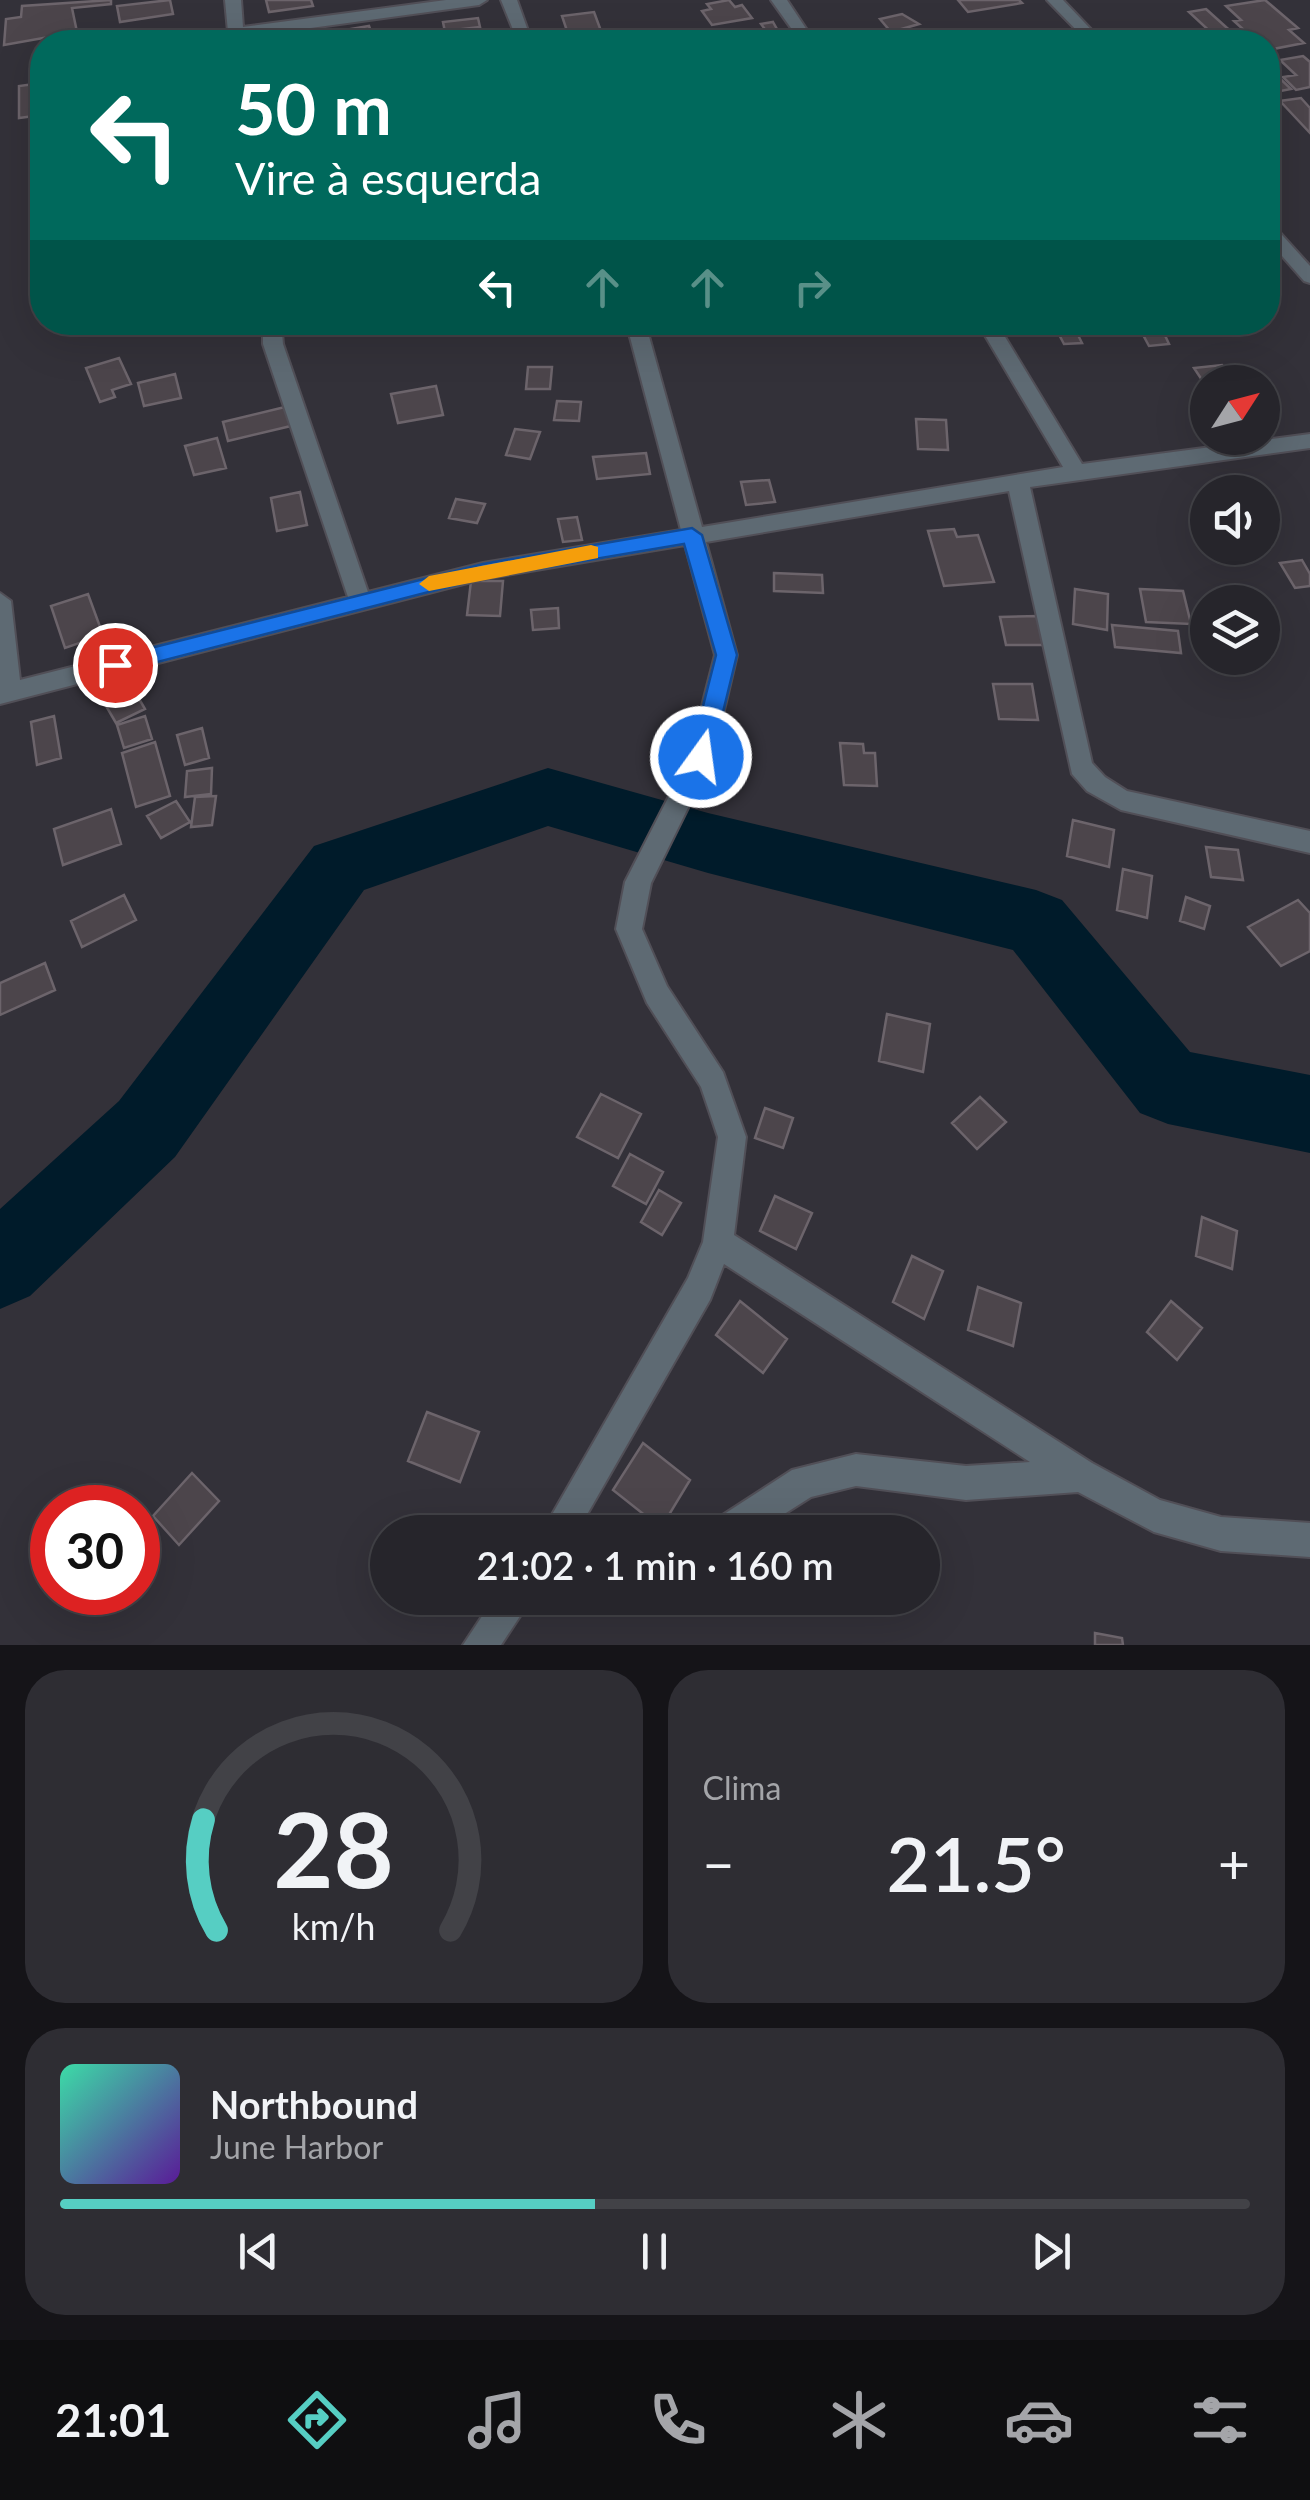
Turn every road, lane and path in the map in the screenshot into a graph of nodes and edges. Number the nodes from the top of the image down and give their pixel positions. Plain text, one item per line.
1 (233, 0) edge
2 (480, 0) edge
3 (510, 0) edge
4 (779, 0) edge
5 (1056, 0) edge
6 (235, 30) edge
7 (287, 30) edge
8 (521, 30) edge
9 (800, 30) edge
10 (1085, 30) edge
11 (1280, 243) edge
12 (1310, 277) edge
13 (273, 335) edge
14 (639, 335) edge
15 (994, 335) edge
16 (1310, 442) edge
17 (1076, 472) junction
18 (1018, 482) junction
19 (692, 535) junction
20 (0, 601) edge
21 (360, 601) junction
22 (5, 693) edge
23 (1310, 842) edge
24 (718, 1242) junction
25 (1080, 1476) junction
26 (568, 1515) edge
27 (753, 1515) edge
28 (1310, 1540) edge
29 (502, 1615) edge
30 (480, 1645) edge

1 - 6 street
2 - 7 street
3 - 8 street
4 - 9 street
5 - 10 street
11 - 12 street
13 - 21 street
14 - 19 street
15 - 17 street
16 - 17 street
17 - 18 street
18 - 19 street
18 - 23 street
19 - 21 street
19 - 24 street
20 - 22 street
21 - 22 street
24 - 25 street
24 - 26 street
25 - 27 street
25 - 28 street
29 - 30 street

